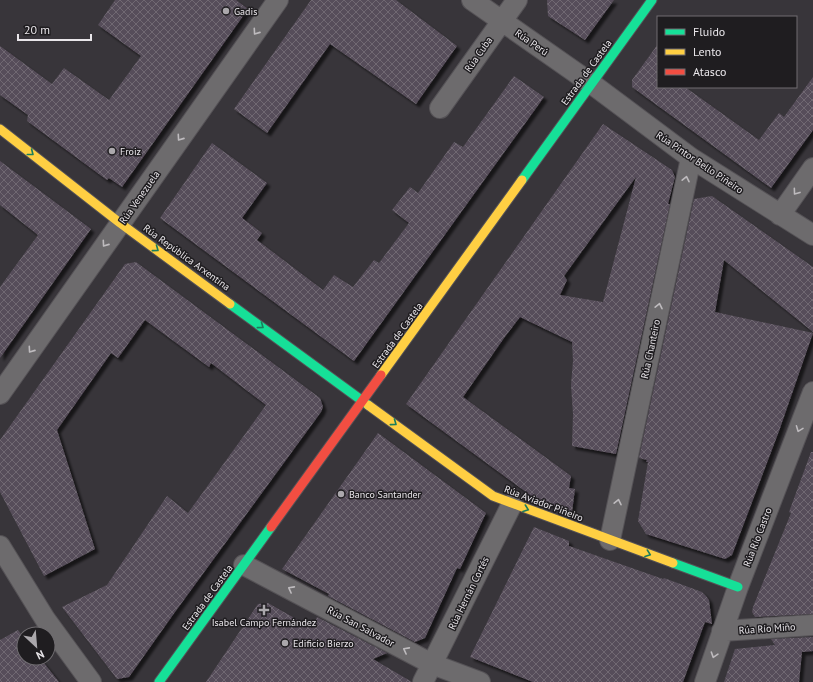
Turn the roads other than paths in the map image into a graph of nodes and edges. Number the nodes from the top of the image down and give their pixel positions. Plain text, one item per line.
1 (278, 0) edge
2 (472, 0) edge
3 (517, 0) edge
4 (652, 0) edge
5 (502, 21) junction
6 (592, 84) junction
7 (440, 108) dead end
8 (0, 129) edge
9 (691, 158) junction
10 (813, 168) edge
11 (780, 215) junction
12 (120, 223) junction
13 (813, 235) edge
14 (813, 392) edge
15 (0, 394) edge
16 (363, 400) junction
17 (512, 504) junction
18 (610, 540) junction
19 (0, 546) edge
20 (244, 565) junction
21 (738, 587) junction
22 (813, 625) edge
23 (722, 631) junction
24 (432, 664) junction
25 (91, 682) edge
26 (159, 682) edge
27 (424, 682) edge
28 (480, 682) edge
29 (705, 682) edge

1 -> 12 street, Rúa Venezuela
2 - 5 street, Rúa Perú
3 - 5 street, Rúa Cuba
4 - 6 street, Estrada de Castela
5 - 6 street, Rúa Perú
5 - 7 street, Rúa Cuba
6 - 9 street, Rúa Pintor Bello Piñeiro
6 - 16 street, Estrada de Castela
8 -> 12 street, Rúa República Arxentina
9 - 11 street, Rúa Pintor Bello Piñeiro
18 -> 9 street, Rúa Chanteiro
10 -> 11 street
11 - 13 street, Rúa Pintor Bello Piñeiro
12 -> 15 street, Rúa Venezuela
12 -> 16 street, Rúa República Arxentina
14 -> 21 street, Rúa Río Castro
16 -> 17 street, Rúa Aviador Piñeiro
16 - 20 street, Estrada de Castela
17 -> 18 street, Rúa Aviador Piñeiro
17 - 24 street, Rúa Hernán Cortés
18 -> 21 street, Rúa Aviador Piñeiro
19 - 25 street
24 -> 20 street, Rúa San Salvador
20 - 26 street, Estrada de Castela
21 - 23 street, Rúa Río Castro
22 - 23 street, Rúa Río Miño
23 -> 29 street, Rúa Río Castro
24 - 27 street, Rúa Hernán Cortés
24 - 28 street, Rúa San Salvador

